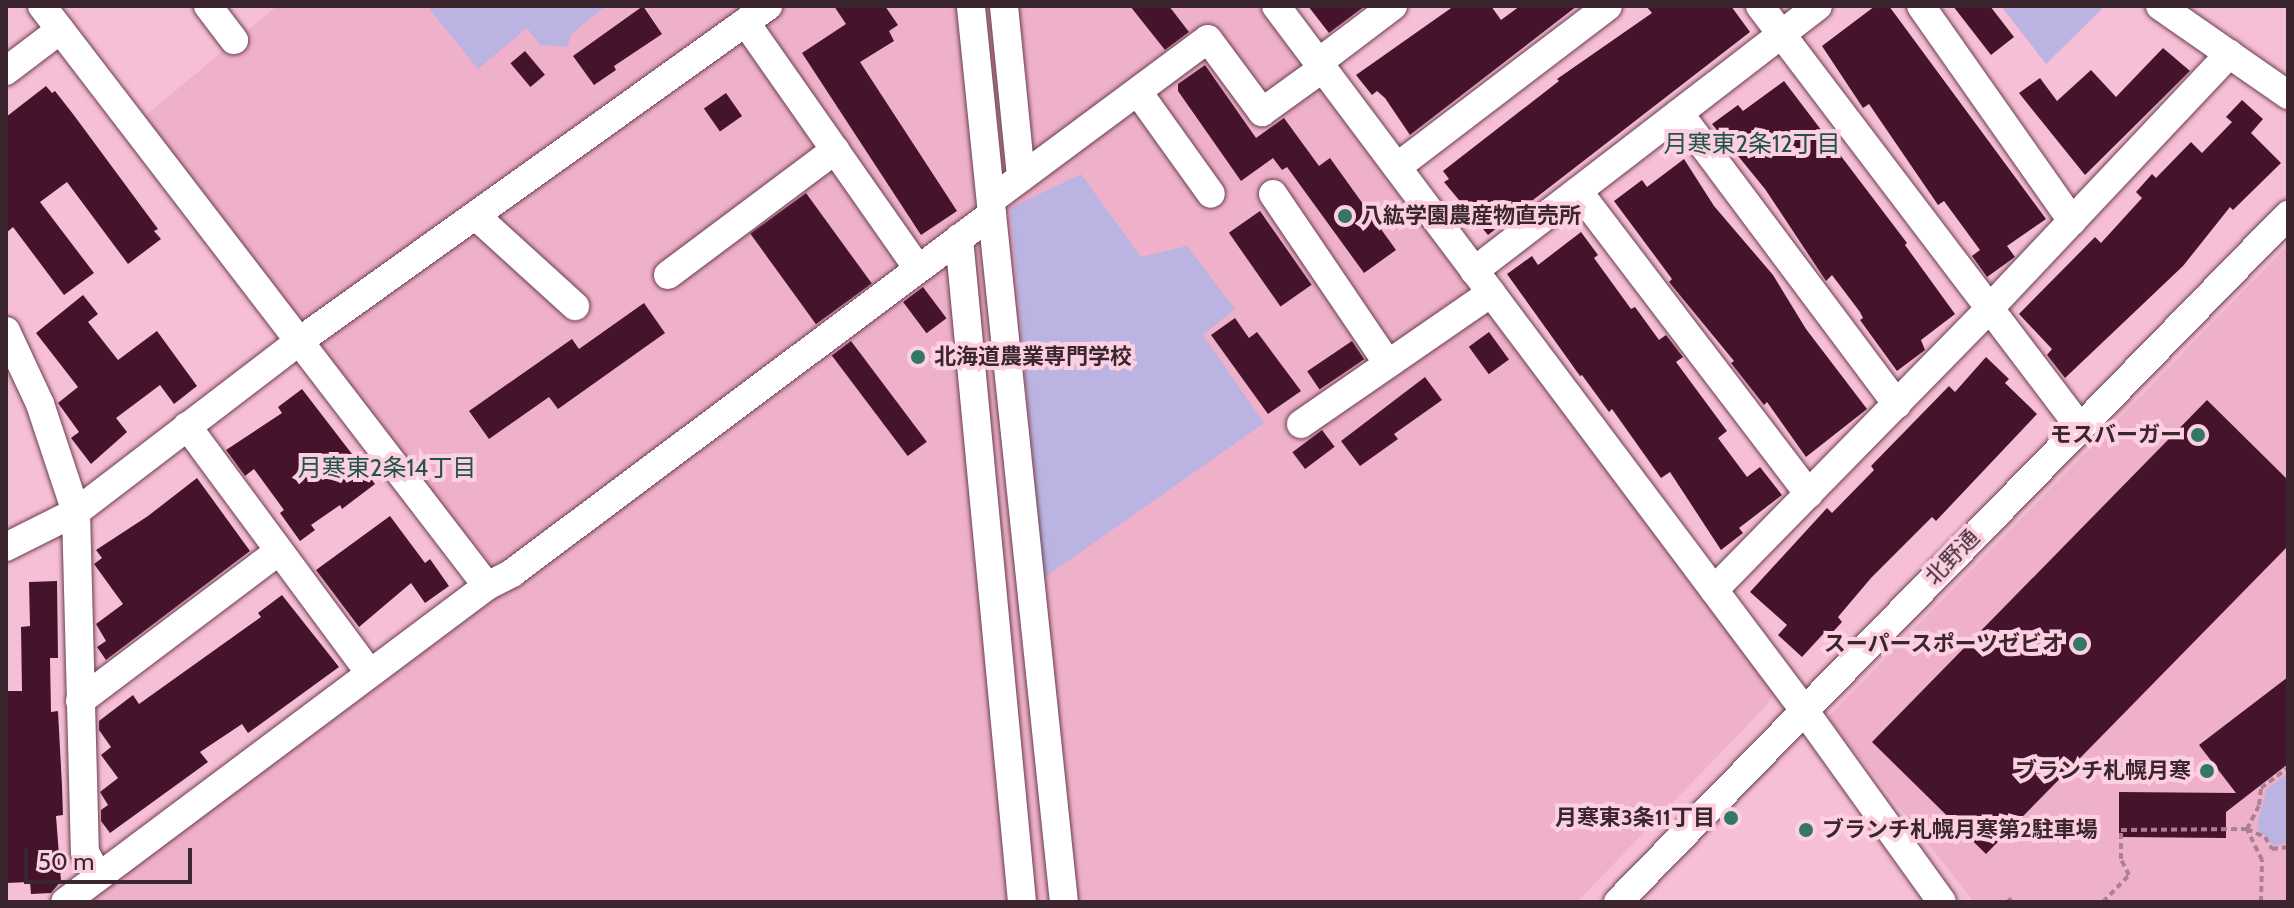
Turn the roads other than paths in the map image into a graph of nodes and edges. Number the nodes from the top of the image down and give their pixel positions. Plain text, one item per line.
1 (208, 6) edge
2 (971, 6) edge
3 (1004, 6) edge
4 (1276, 6) edge
5 (1393, 6) edge
6 (1608, 6) edge
7 (1760, 6) edge
8 (1818, 6) edge
9 (1921, 6) edge
10 (2160, 6) edge
11 (52, 14) edge
12 (757, 15) edge
13 (1781, 33) junction
14 (234, 40) dead end
15 (2229, 54) junction
16 (1321, 65) junction
17 (6, 71) edge
18 (1138, 92) junction
19 (2288, 95) edge
20 (1679, 113) junction
21 (835, 150) junction
22 (1397, 167) junction
23 (1021, 177) junction
24 (1578, 191) junction
25 (1211, 194) dead end
26 (1273, 194) dead end
27 (991, 207) junction
28 (2288, 215) edge
29 (476, 216) junction
30 (2072, 221) junction
31 (959, 238) junction
32 (918, 269) junction
33 (668, 275) dead end
34 (1483, 282) junction
35 (575, 306) dead end
36 (1988, 310) junction
37 (6, 331) edge
38 (298, 342) junction
39 (1388, 364) junction
40 (1897, 404) junction
41 (1301, 424) dead end
42 (187, 426) junction
43 (2079, 426) junction
44 (1016, 447) junction
45 (979, 450) junction
46 (1809, 494) junction
47 (76, 512) junction
48 (6, 547) edge
49 (279, 551) junction
50 (487, 586) junction
51 (1714, 590) junction
52 (369, 672) junction
53 (80, 701) junction
54 (1804, 710) junction
55 (98, 876) junction
56 (65, 902) edge
57 (1022, 902) edge
58 (1064, 902) edge
59 (1618, 902) edge
60 (1942, 902) edge

1 - 14 street
2 - 27 street
3 - 23 street
4 - 16 street
5 - 16 street
6 - 22 street
7 - 13 street
8 - 13 street
9 - 30 street
10 - 15 street
11 - 17 street
11 - 38 street
12 - 21 street
12 - 29 street
13 - 20 street
13 - 36 street
15 - 19 street
15 - 30 street
16 - 18 street
16 - 22 street
18 - 23 street
18 - 25 street
20 - 24 street
20 - 40 street
21 - 32 street
21 - 33 street
22 - 34 street
23 - 27 street
24 - 34 street
24 - 46 street
26 - 39 street
27 - 31 street
27 - 44 street
28 - 43 street, 北野通
29 - 35 street
29 - 38 street
30 - 36 street
31 - 32 street
31 - 45 street
32 - 50 street
34 - 39 street
34 - 51 street
36 - 40 street
36 - 43 street
37 - 47 street
38 - 42 street
38 - 50 street
39 - 41 street
40 - 46 street
42 - 47 street
42 - 49 street
43 - 54 street, 北野通
44 - 45 street
44 - 58 street
45 - 57 street
46 - 51 street
47 - 48 street
47 - 53 street
49 - 52 street
49 - 53 street
50 - 52 street
51 - 54 street
52 - 55 street
53 - 55 street
54 - 59 street, 北野通
54 - 60 street
55 - 56 street

